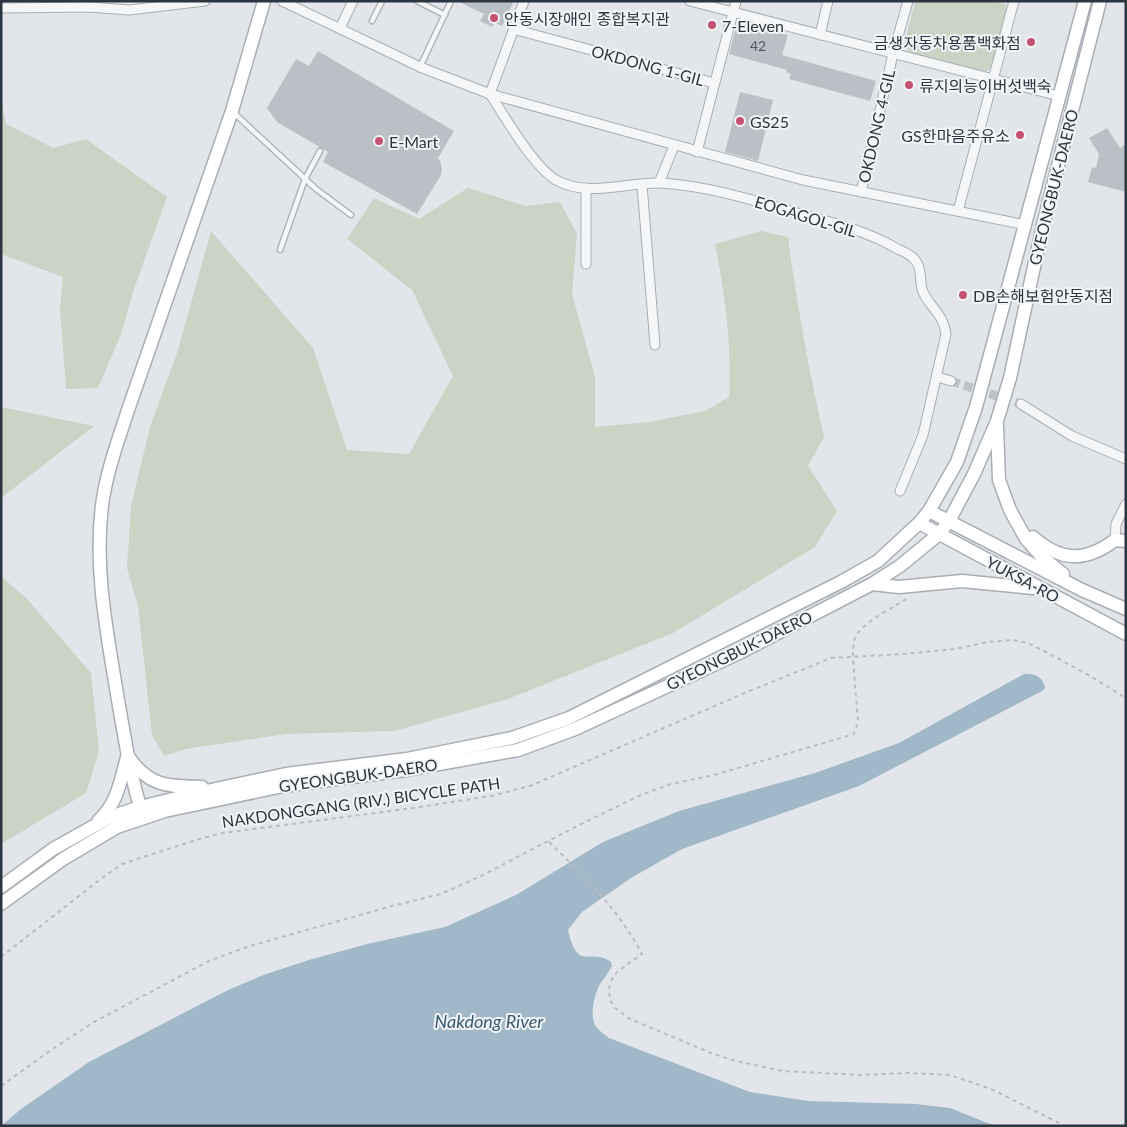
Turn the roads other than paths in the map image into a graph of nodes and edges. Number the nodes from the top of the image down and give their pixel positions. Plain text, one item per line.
1 (205, 1) edge
2 (264, 1) edge
3 (282, 1) edge
4 (353, 1) edge
5 (382, 1) edge
6 (417, 1) edge
7 (451, 1) edge
8 (524, 1) edge
9 (690, 1) edge
10 (736, 1) edge
11 (828, 1) edge
12 (908, 1) edge
13 (1014, 1) edge
14 (1085, 1) edge
15 (1100, 1) edge
16 (1, 8) edge
17 (733, 12) junction
18 (445, 15) junction
19 (372, 21) dead end
20 (340, 28) junction
21 (513, 29) junction
22 (820, 35) junction
23 (893, 54) junction
24 (420, 67) junction
25 (993, 79) junction
26 (714, 83) junction
27 (490, 94) junction
28 (1059, 96) junction
29 (232, 111) junction
30 (674, 146) junction
31 (320, 150) dead end
32 (697, 152) junction
33 (305, 179) junction
34 (660, 183) junction
35 (642, 185) junction
36 (586, 188) junction
37 (861, 192) junction
38 (958, 211) junction
39 (351, 215) dead end
40 (1026, 225) junction
41 (280, 250) dead end
42 (586, 264) dead end
43 (655, 345) dead end
44 (937, 377) junction
45 (951, 381) tunnel mouth
46 (1021, 404) tunnel mouth
47 (997, 421) junction
48 (1126, 459) edge
49 (900, 491) dead end
50 (1126, 504) edge
51 (1010, 510) junction
52 (929, 511) junction
53 (949, 521) junction
54 (920, 523) junction
55 (939, 534) junction
56 (1121, 540) edge
57 (872, 584) junction
58 (1042, 589) junction
59 (1082, 590) junction
60 (1126, 609) edge
61 (1126, 634) edge
62 (128, 755) junction
63 (228, 787) junction
64 (141, 813) junction
65 (88, 830) junction
66 (1, 887) edge
67 (1, 904) edge

1 - 16 street
2 - 29 street
3 - 20 street
4 - 20 street
5 - 19 lane
6 - 18 lane
7 - 18 lane
8 - 21 street
9 - 17 street
10 - 17 street
11 - 22 street
12 - 23 street, OKDONG 4-GIL
13 - 25 street
14 - 28 street, GYEONGBUK-DAERO
15 - 47 street, GYEONGBUK-DAERO
17 - 22 street
17 - 26 street
18 - 24 lane
20 - 24 street
21 - 26 street, OKDONG 1-GIL
21 - 27 street
22 - 23 street
23 - 25 street
23 - 37 street, OKDONG 4-GIL
24 - 27 street
25 - 28 street
25 - 38 street
26 - 32 street, OKDONG 1-GIL
27 - 30 street
27 - 36 street, EOGAGOL-GIL
28 - 40 street, GYEONGBUK-DAERO
29 - 33 lane
29 - 62 street
30 - 32 street
30 - 34 street
31 - 33 lane
32 - 37 street
33 - 39 lane
33 - 41 lane
34 - 35 street, EOGAGOL-GIL
34 - 44 street, EOGAGOL-GIL
35 - 36 street, EOGAGOL-GIL
35 - 43 street
36 - 42 street
37 - 38 street
38 - 40 street
40 - 52 street, GYEONGBUK-DAERO
44 - 45 street
44 - 49 street, EOGAGOL-GIL
46 - 48 street
47 - 51 street
47 - 53 street, GYEONGBUK-DAERO
50 - 56 street
51 - 56 street
51 - 59 street
52 - 53 street, YUKSA-RO
52 - 54 street, GYEONGBUK-DAERO
53 - 55 street, GYEONGBUK-DAERO
53 - 59 street, YUKSA-RO
54 - 55 street, YUKSA-RO
54 - 63 street, GYEONGBUK-DAERO
55 - 57 street, GYEONGBUK-DAERO
55 - 58 street, YUKSA-RO
57 - 58 street
57 - 64 street, GYEONGBUK-DAERO
58 - 61 street, YUKSA-RO
59 - 60 street, YUKSA-RO
62 - 63 street
62 - 64 street
62 - 65 street
63 - 64 street, GYEONGBUK-DAERO
64 - 65 street, GYEONGBUK-DAERO
64 - 67 street, GYEONGBUK-DAERO
65 - 66 street, GYEONGBUK-DAERO

